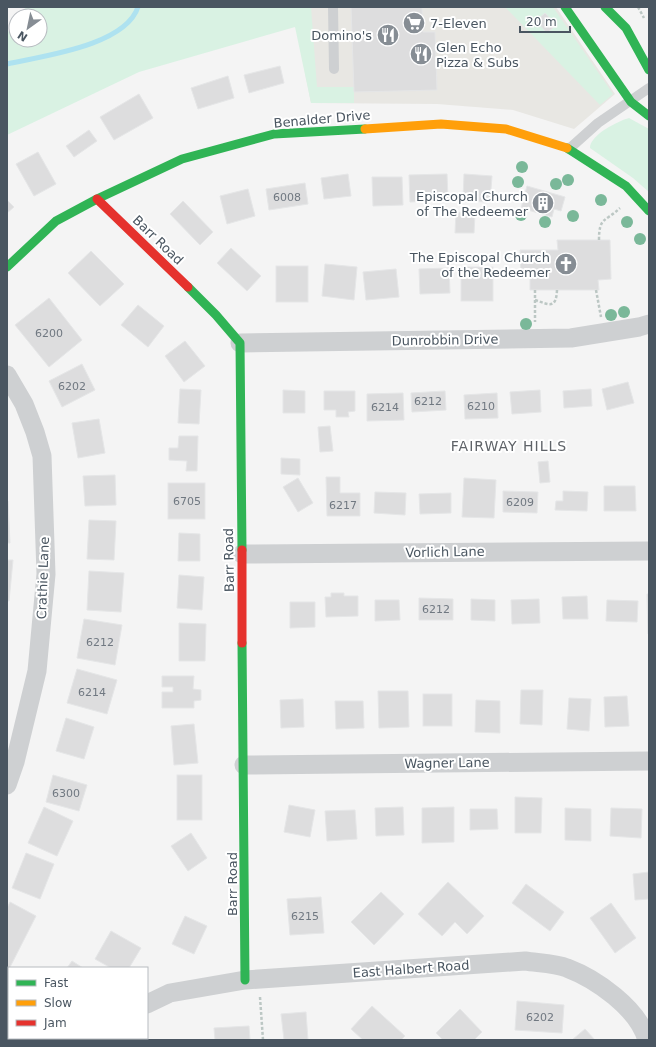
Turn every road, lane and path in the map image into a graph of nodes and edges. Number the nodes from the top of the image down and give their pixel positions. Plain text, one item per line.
1 (333, 7) edge
2 (565, 7) edge
3 (605, 7) edge
4 (621, 7) edge
5 (626, 28) junction
6 (334, 69) dead end
7 (649, 70) edge
8 (649, 88) edge
9 (631, 102) junction
10 (649, 116) edge
11 (569, 149) junction
12 (630, 190) junction
13 (97, 199) junction
14 (649, 211) edge
15 (599, 240) dead end
16 (7, 267) edge
17 (535, 290) dead end
18 (557, 290) dead end
19 (596, 290) dead end
20 (535, 300) junction
21 (649, 324) edge
22 (603, 333) junction
23 (536, 338) junction
24 (240, 343) junction
25 (7, 375) edge
26 (649, 550) edge
27 (242, 554) junction
28 (649, 761) edge
29 (244, 765) junction
30 (7, 785) edge
31 (245, 980) junction
32 (260, 993) dead end
33 (148, 1004) edge
34 (263, 1040) edge
35 (647, 1040) edge

1 - 6 lane
2 - 9 street
3 - 5 street
4 - 5 street
5 - 7 street
8 - 9 lane
9 - 10 street
9 - 11 lane
11 - 12 street, Benalder Drive
11 - 13 street, Benalder Drive
12 - 14 street, Benalder Drive
12 - 15 path
13 - 16 street, Benalder Drive
13 - 24 street, Barr Road
17 - 20 path
18 - 20 path
19 - 22 path
20 - 23 path
21 - 22 street, Dunrobbin Drive
22 - 23 street, Dunrobbin Drive
23 - 24 street, Dunrobbin Drive
24 - 27 street, Barr Road
25 - 30 street, Crathie Lane
26 - 27 street, Vorlich Lane
27 - 29 street, Barr Road
28 - 29 street, Wagner Lane
29 - 31 street, Barr Road
31 - 33 street, East Halbert Road
31 - 35 street, East Halbert Road
32 - 34 path

